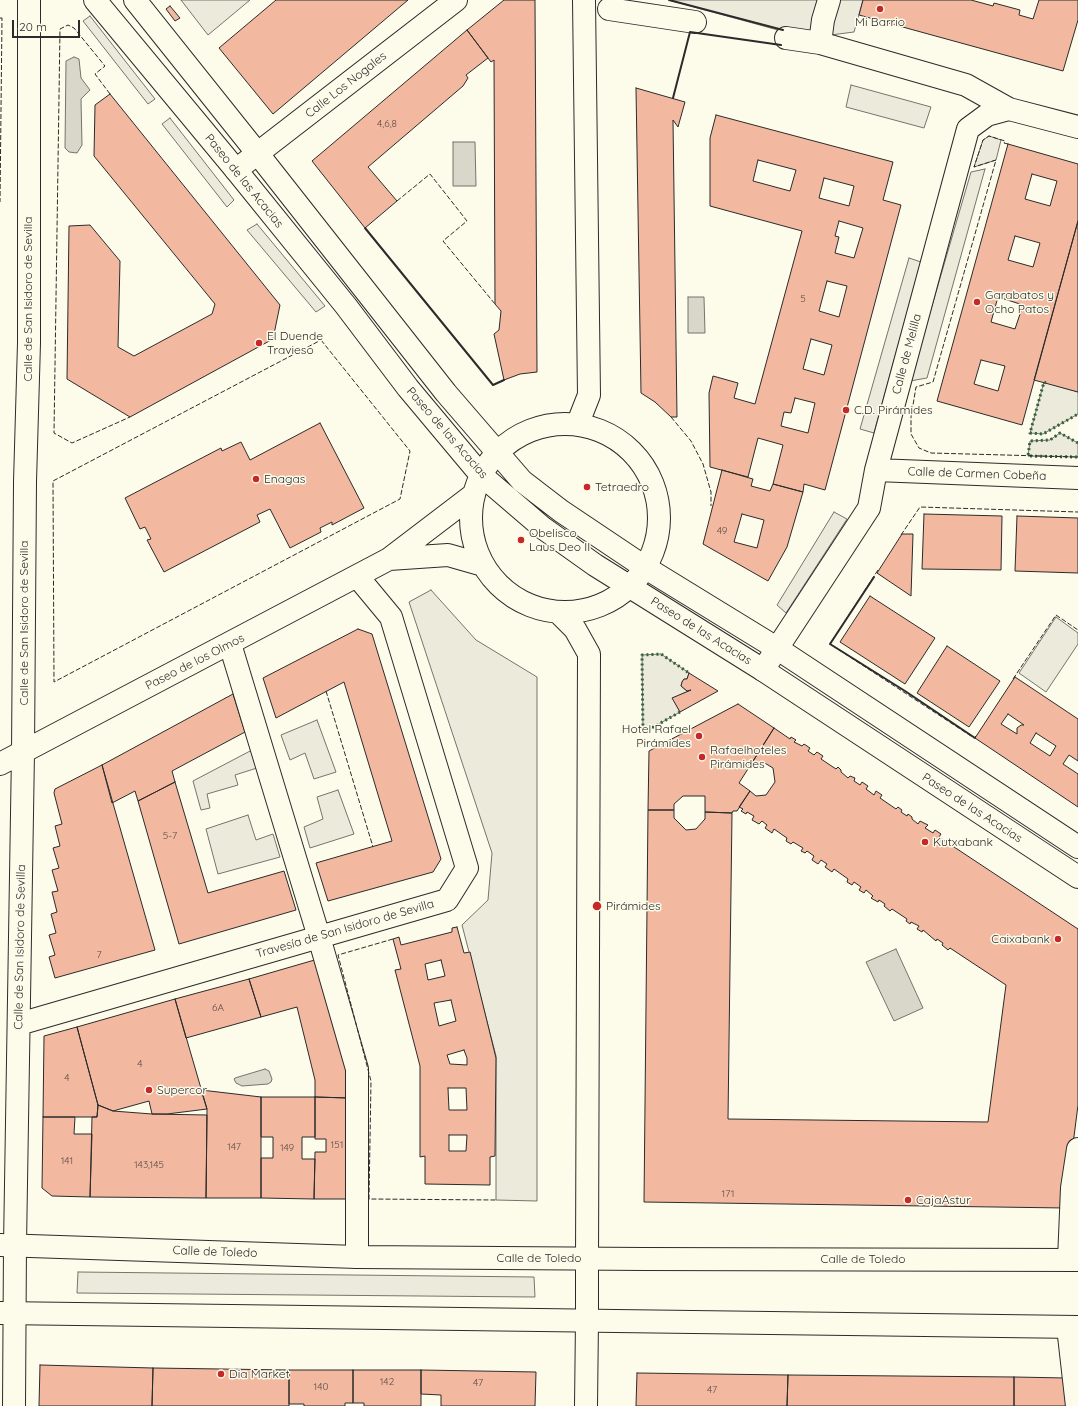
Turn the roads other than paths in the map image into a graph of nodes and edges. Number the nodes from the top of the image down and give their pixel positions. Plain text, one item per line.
1 (30, 0) edge
2 (95, 0) edge
3 (135, 0) edge
4 (456, 0) edge
5 (584, 0) edge
6 (829, 0) edge
7 (609, 9) dead end
8 (695, 22) dead end
9 (786, 38) dead end
10 (820, 44) junction
11 (1009, 110) junction
12 (1078, 127) edge
13 (258, 154) junction
14 (236, 170) junction
15 (578, 423) junction
16 (496, 452) junction
17 (876, 470) junction
18 (480, 474) junction
19 (1078, 478) edge
20 (473, 495) junction
21 (389, 559) junction
22 (483, 565) junction
23 (646, 568) junction
24 (357, 576) junction
25 (630, 587) junction
26 (558, 612) junction
27 (230, 644) junction
28 (778, 649) junction
29 (763, 670) junction
30 (23, 752) junction
31 (0, 764) edge
32 (1078, 847) edge
33 (1078, 877) edge
34 (319, 937) junction
35 (19, 1024) junction
36 (1078, 1148) edge
37 (8, 1245) edge
38 (357, 1257) junction
39 (587, 1259) junction
40 (1073, 1260) edge
41 (8, 1313) edge
42 (587, 1320) junction
43 (1073, 1327) edge
44 (14, 1406) edge
45 (586, 1406) edge
46 (1077, 1406) edge

1 - 30 street, Calle de San Isidoro de Sevilla
2 - 14 street, Paseo de las Acacias
3 - 13 street, Paseo de las Acacias
4 - 13 street, Calle Los Nogales
5 - 15 street
6 - 10 street
7 - 8 street
9 - 10 street, Calle de Melilla
10 - 11 street, Calle de Melilla
11 - 12 street, Calle de Melilla
11 - 17 street, Calle de Melilla
13 - 14 street, Calle Los Nogales
13 - 16 street, Paseo de las Acacias
14 - 18 street, Paseo de las Acacias
15 - 16 street
15 - 23 street
16 - 18 street
16 - 23 street, Paseo de las Acacias
17 - 19 street, Calle de Carmen Cobeña
17 - 28 street, Calle de Melilla
18 - 20 street
18 - 25 street, Paseo de las Acacias
20 - 21 street, Paseo de los Olmos
20 - 22 street
21 - 22 street, Paseo de los Olmos
21 - 24 street, Paseo de los Olmos
22 - 26 street
23 - 25 street
23 - 28 street, Paseo de las Acacias
24 - 27 street, Paseo de los Olmos
24 - 34 street, Travesía de San Isidoro de Sevilla
25 - 26 street
25 - 29 street, Paseo de las Acacias
26 - 39 street
27 - 30 street, Paseo de los Olmos
27 - 34 street
28 - 29 street, Calle de Melilla
28 - 32 street, Paseo de las Acacias
29 - 33 street, Paseo de las Acacias
30 - 31 street, Paseo de los Olmos
30 - 35 street, Calle de San Isidoro de Sevilla
34 - 35 street, Travesía de San Isidoro de Sevilla
34 - 38 street
35 - 37 street, Calle de San Isidoro de Sevilla
36 - 40 street
37 - 38 street, Calle de Toledo
37 - 41 street, Calle de San Isidoro de Sevilla
38 - 39 street, Calle de Toledo
39 - 40 street, Calle de Toledo
39 - 42 street
41 - 42 street
41 - 44 street, Calle de San Isidoro de Sevilla
42 - 43 street
42 - 45 street
43 - 46 street

